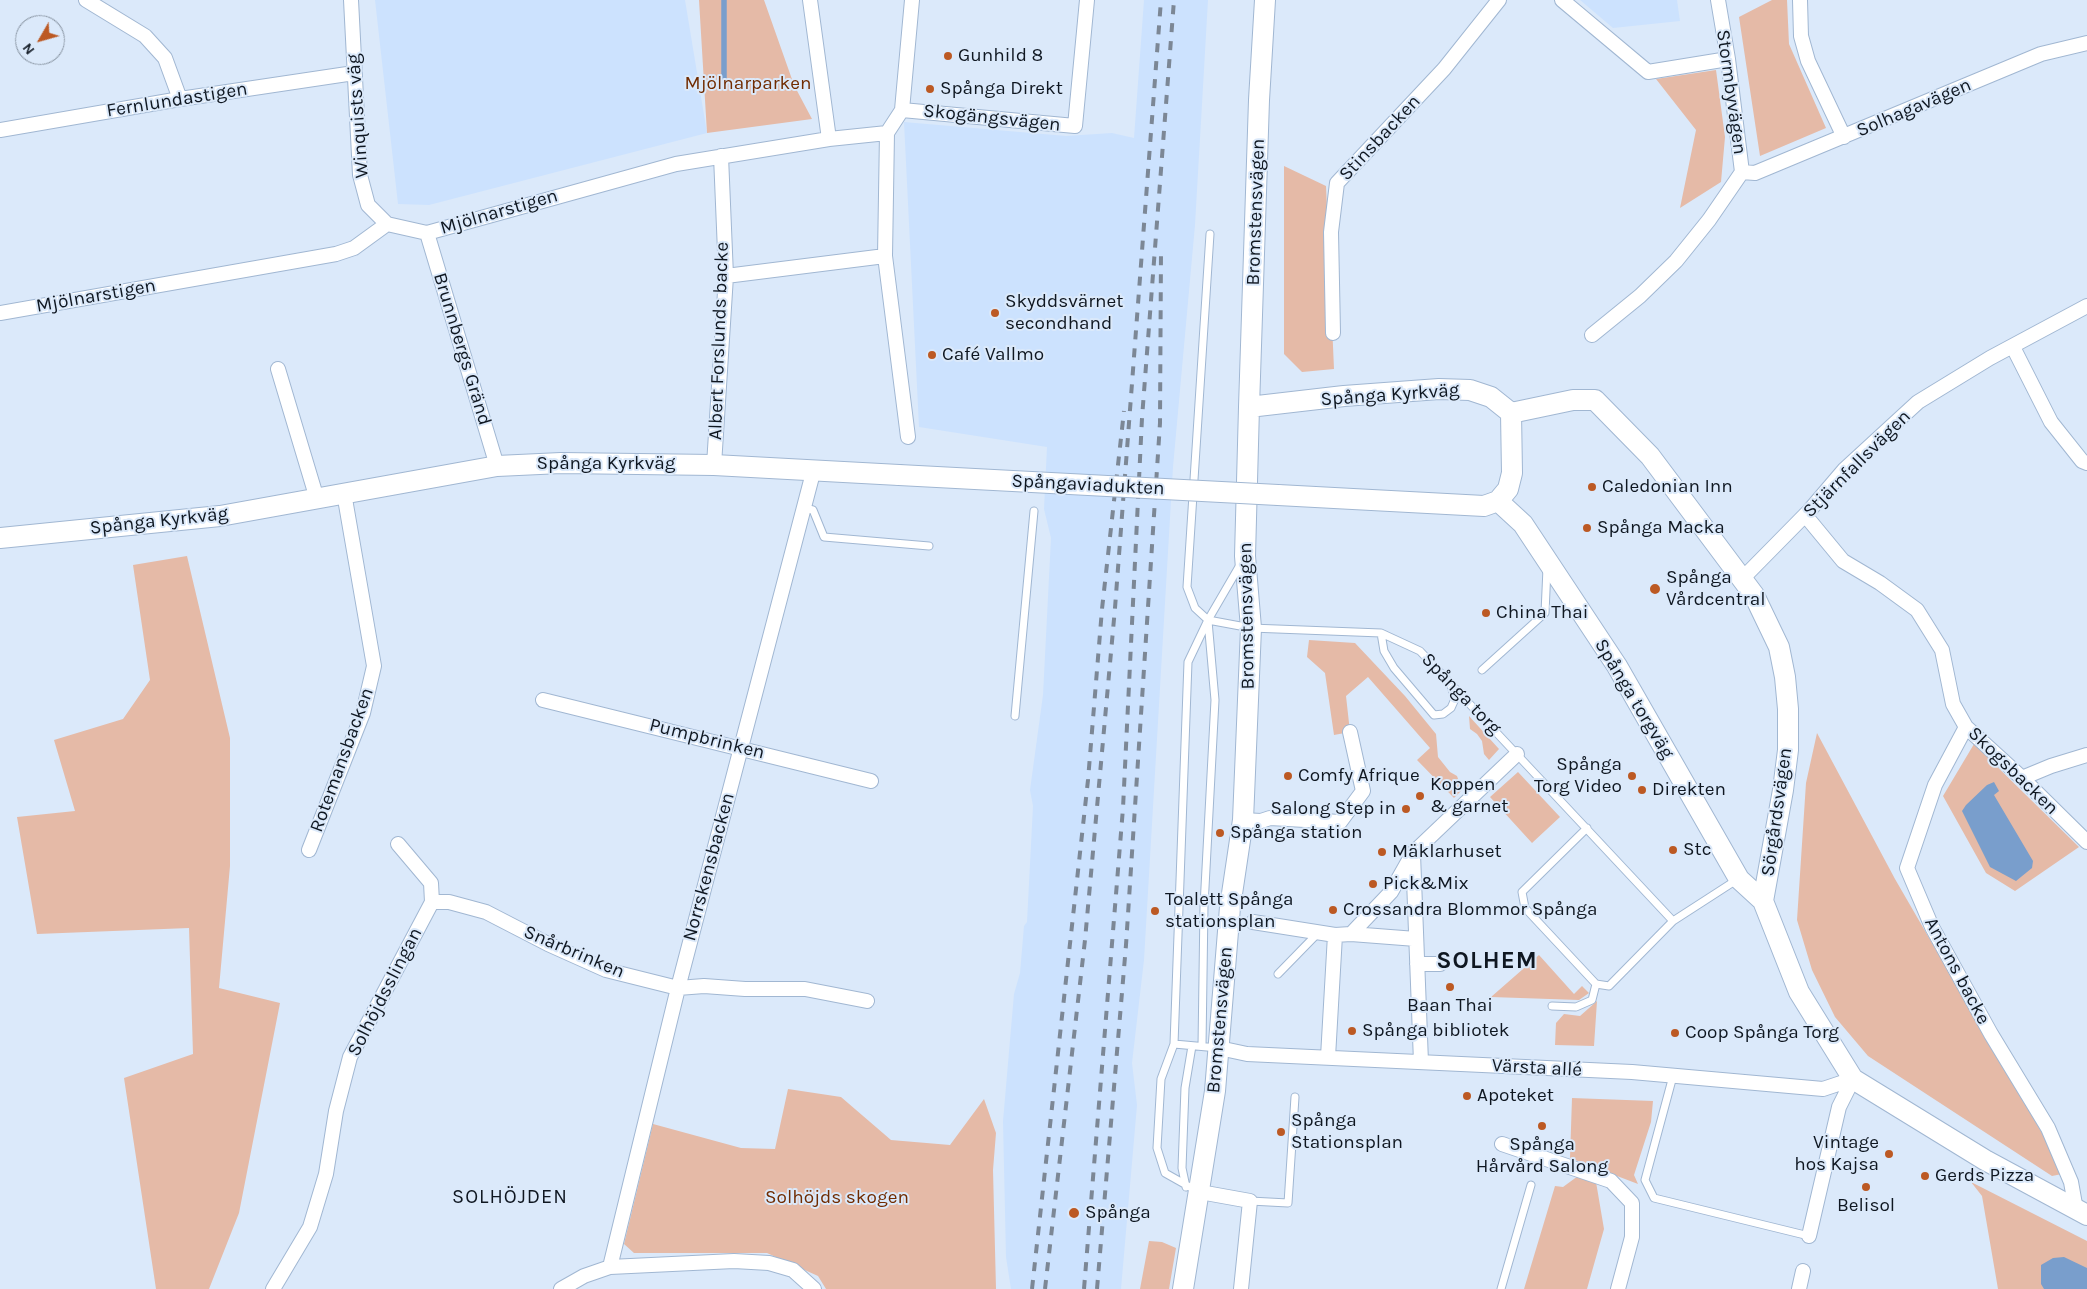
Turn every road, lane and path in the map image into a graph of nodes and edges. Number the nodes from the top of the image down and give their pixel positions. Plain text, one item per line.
1 (86, 0) edge
2 (351, 0) edge
3 (810, 0) edge
4 (912, 0) edge
5 (1087, 0) edge
6 (1265, 0) edge
7 (1499, 0) edge
8 (1562, 0) edge
9 (1718, 0) edge
10 (1800, 0) edge
11 (2087, 43) edge
12 (1728, 59) junction
13 (354, 73) junction
14 (180, 99) junction
15 (902, 110) junction
16 (0, 130) edge
17 (887, 133) junction
18 (1844, 137) junction
19 (829, 140) junction
20 (721, 156) junction
21 (1742, 172) junction
22 (387, 224) junction
23 (427, 233) junction
24 (1210, 234) dead end
25 (885, 256) junction
26 (726, 276) junction
27 (2087, 306) edge
28 (0, 313) edge
29 (1333, 333) dead end
30 (1592, 335) dead end
31 (2013, 347) junction
32 (278, 369) dead end
33 (1249, 408) junction
34 (1511, 412) junction
35 (908, 437) dead end
36 (2087, 463) edge
37 (714, 465) junction
38 (497, 466) junction
39 (814, 469) junction
40 (899, 475) joint
41 (344, 493) junction
42 (317, 499) junction
43 (1498, 501) junction
44 (804, 508) junction
45 (1034, 511) dead end
46 (1805, 515) junction
47 (0, 538) edge
48 (928, 546) dead end
49 (1245, 556) junction
50 (1547, 560) junction
51 (1743, 578) junction
52 (1208, 620) junction
53 (1251, 628) junction
54 (1381, 633) junction
55 (1482, 670) dead end
56 (1450, 683) junction
57 (543, 700) dead end
58 (1015, 716) dead end
59 (1966, 727) junction
60 (1350, 732) dead end
61 (741, 748) junction
62 (1517, 754) junction
63 (2087, 755) edge
64 (2022, 778) junction
65 (871, 781) dead end
66 (1243, 820) junction
67 (1587, 828) junction
68 (2087, 842) edge
69 (398, 844) dead end
70 (309, 850) dead end
71 (1413, 853) junction
72 (1738, 879) junction
73 (1763, 901) junction
74 (432, 902) junction
75 (1673, 920) junction
76 (1253, 922) dead end
77 (1319, 932) junction
78 (1351, 934) junction
79 (1335, 935) junction
80 (1416, 939) junction
81 (1417, 964) junction
82 (1440, 964) dead end
83 (1278, 974) dead end
84 (1596, 984) junction
85 (678, 988) junction
86 (868, 1001) dead end
87 (1552, 1006) dead end
88 (1174, 1044) junction
89 (1192, 1046) junction
90 (1210, 1047) junction
91 (1328, 1057) junction
92 (1421, 1062) junction
93 (1673, 1076) junction
94 (1853, 1079) junction
95 (1295, 1097) dead end
96 (1502, 1144) dead end
97 (1530, 1185) dead end
98 (1193, 1189) junction
99 (1250, 1200) junction
100 (2081, 1212) edge
101 (1809, 1236) joint
102 (610, 1267) junction
103 (1803, 1271) dead end
104 (273, 1289) edge
105 (561, 1289) edge
106 (814, 1289) edge
107 (1183, 1289) edge
108 (1241, 1289) edge
109 (1501, 1289) edge
110 (1618, 1289) edge
111 (1799, 1289) edge

1 - 14 street
2 - 13 street, Winquists väg
3 - 19 street
4 - 15 street, Skogängsvägen
5 - 15 street, Skogängsvägen
6 - 33 street, Bromstensvägen
7 - 29 street, Stinsbacken
8 - 12 street
9 - 12 street, Stormbyvägen
10 - 18 street
11 - 18 street, Solhagavägen
12 - 21 street, Stormbyvägen
13 - 14 street, Fernlundastigen
13 - 22 street, Winquists väg
14 - 16 street, Fernlundastigen
15 - 17 street, Skogängsvägen
17 - 19 street, Mjölnarstigen
17 - 25 street
18 - 21 street, Solhagavägen
19 - 20 street, Mjölnarstigen
20 - 23 street, Mjölnarstigen
20 - 26 street, Albert Forslunds backe
21 - 30 street, Stormbyvägen
22 - 23 street, Mjölnarstigen
22 - 28 street, Mjölnarstigen
23 - 38 street, Brunnbergs Gränd
24 - 52 lane
25 - 26 street
25 - 35 street
26 - 37 street, Albert Forslunds backe
27 - 31 street, Stjärnfallsvägen
31 - 36 street
31 - 46 street, Stjärnfallsvägen
32 - 42 street
33 - 34 street, Spånga Kyrkväg
33 - 49 street, Bromstensvägen
34 - 43 street
34 - 51 street, Sörgårdsvägen
37 - 38 street, Spånga Kyrkväg
37 - 39 street, Spånga Kyrkväg
38 - 41 street, Spånga Kyrkväg
39 - 40 street, Spånga Kyrkväg
39 - 44 street, Norrskensbacken
40 - 43 street, Spångaviadukten, bridge
41 - 42 street, Spånga Kyrkväg
41 - 70 street, Rotemansbacken
42 - 47 street, Spånga Kyrkväg
43 - 50 street, Spånga torgväg
44 - 48 lane
44 - 61 street, Norrskensbacken
45 - 58 lane
46 - 51 street, Stjärnfallsvägen
46 - 59 street, Skogsbacken
49 - 52 lane
49 - 53 street, Bromstensvägen
50 - 55 lane
50 - 72 street, Spånga torgväg
51 - 73 street, Sörgårdsvägen
52 - 53 lane, Spånga torg
52 - 88 lane
52 - 90 lane
53 - 54 lane, Spånga torg
53 - 66 street, Bromstensvägen
54 - 56 lane, Spånga torg
54 - 56 lane
56 - 62 lane, Spånga torg
57 - 61 street, Pumpbrinken
59 - 64 street, Skogsbacken
59 - 100 street, Antons backe
60 - 66 street
61 - 65 street, Pumpbrinken
61 - 85 street, Norrskensbacken
62 - 67 lane, Spånga torg
62 - 71 street
63 - 64 street
64 - 68 street, Skogsbacken
66 - 90 street, Bromstensvägen
67 - 75 lane, Spånga torg
67 - 84 lane
69 - 74 street
71 - 78 street
71 - 80 street
72 - 73 street, Spånga torgväg
72 - 75 lane
73 - 94 street, Sörgårdsvägen
74 - 85 street, Snårbrinken
74 - 104 street, Solhöjdsslingan
75 - 84 lane
76 - 77 street
77 - 79 street
77 - 83 lane
78 - 79 street
78 - 80 street
79 - 91 street
80 - 81 street
81 - 82 street
81 - 92 street
84 - 87 lane
85 - 86 street, Snårbrinken
85 - 102 street, Norrskensbacken
88 - 89 lane
88 - 98 lane
89 - 90 lane
89 - 98 lane
90 - 91 street, Värsta allé
90 - 98 street, Bromstensvägen
91 - 92 street, Värsta allé
92 - 93 street, Värsta allé
93 - 94 street, Värsta allé
93 - 101 lane
94 - 100 street, Sörgårdsvägen
94 - 101 street
95 - 99 lane
96 - 110 street
97 - 109 lane
98 - 99 street
98 - 107 street, Bromstensvägen
99 - 108 street
102 - 105 street
102 - 106 street
103 - 111 street

